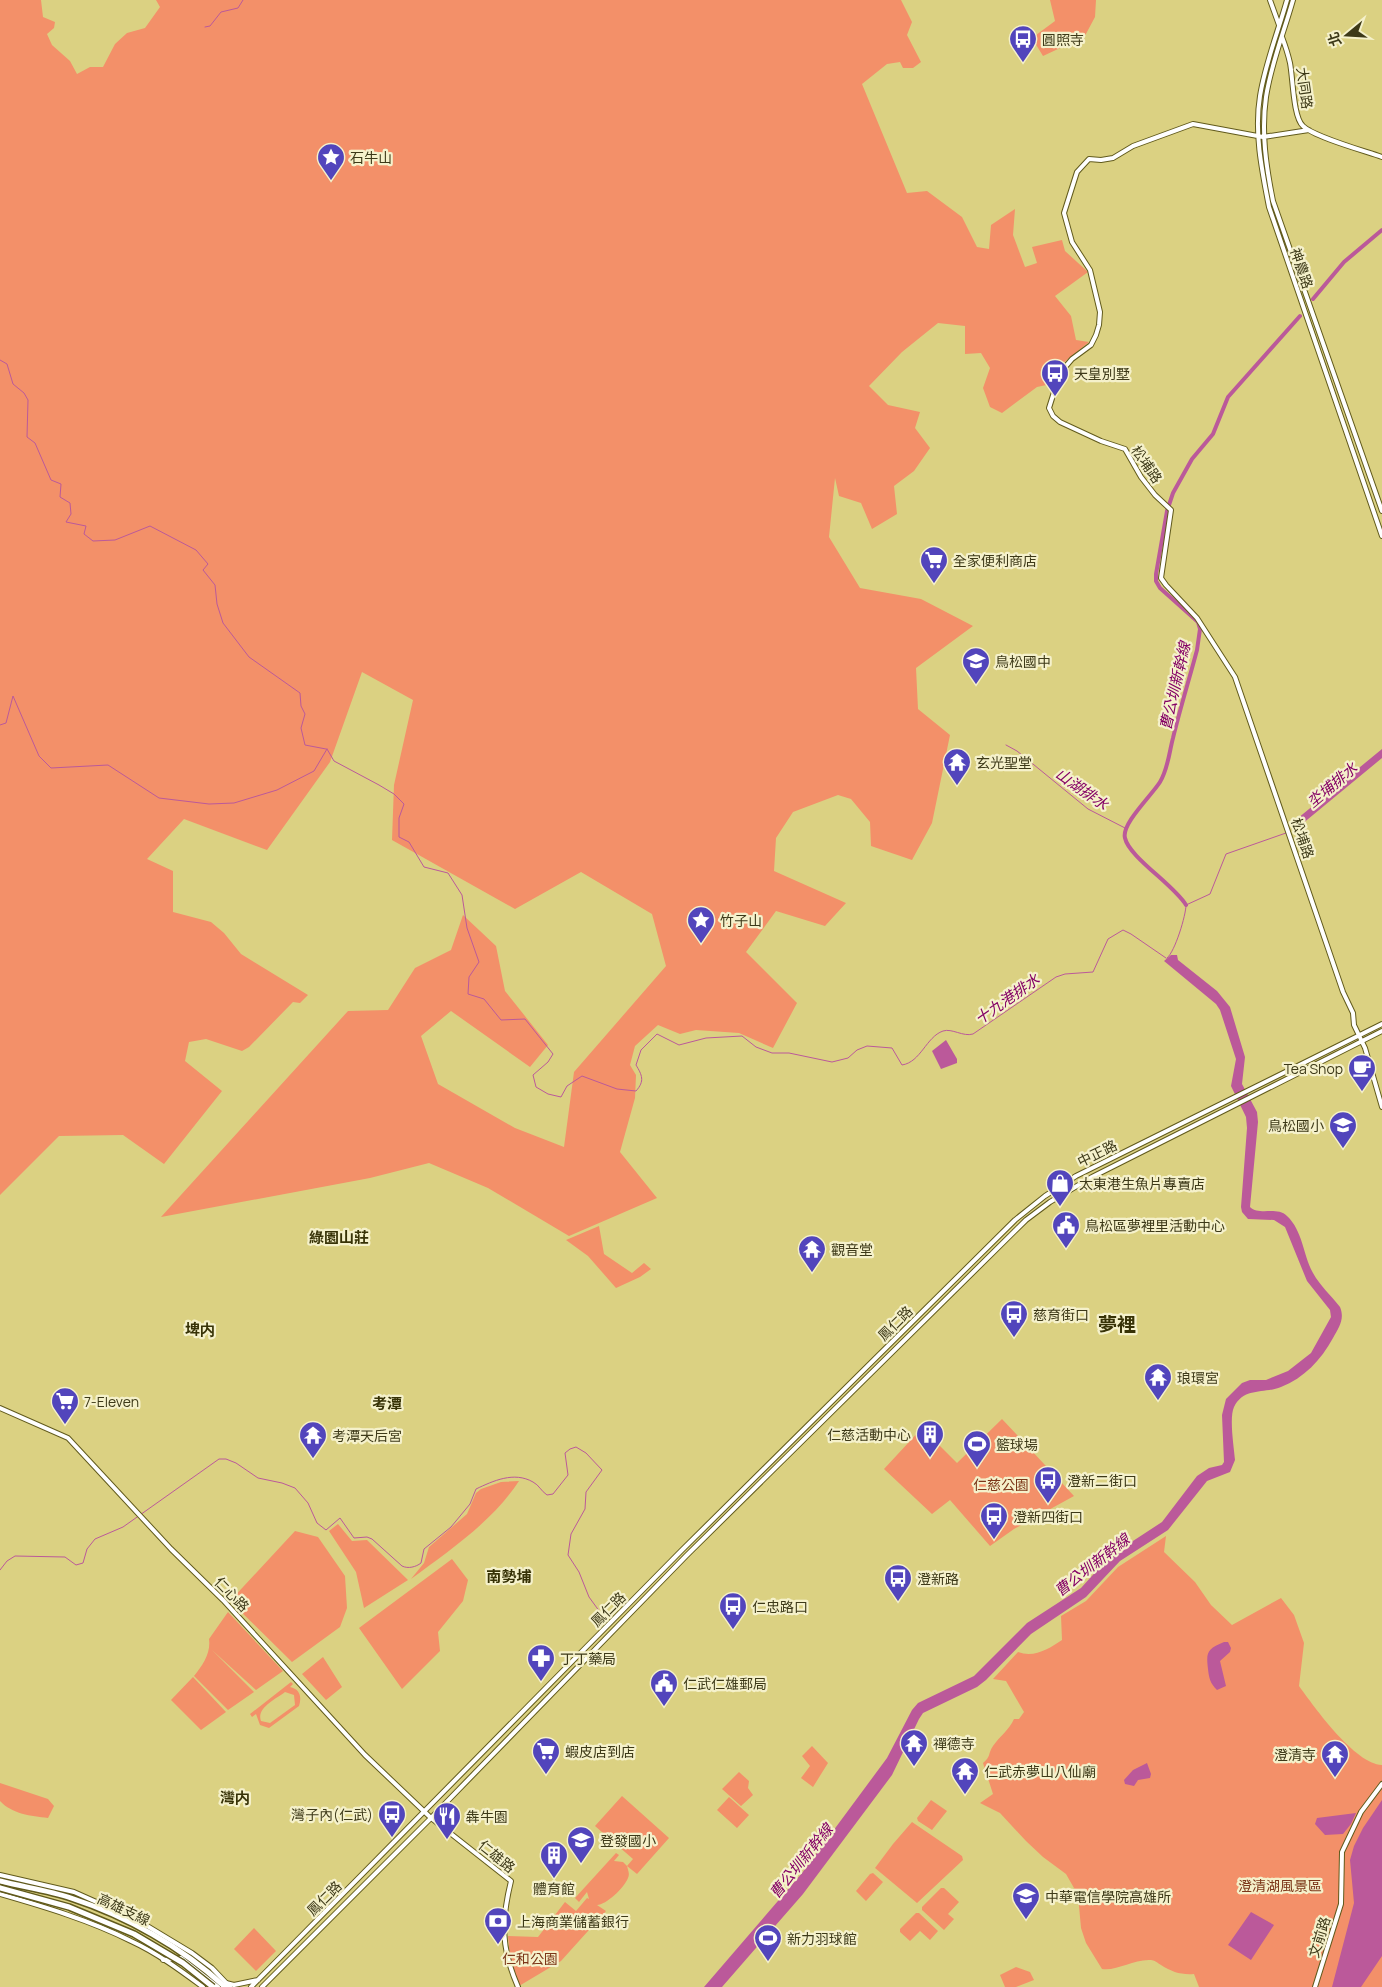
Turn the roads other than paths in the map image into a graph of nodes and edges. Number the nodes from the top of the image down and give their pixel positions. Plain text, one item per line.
1 (1270, 0) edge
2 (1287, 0) edge
3 (1293, 0) edge
4 (1280, 26) junction
5 (1282, 37) junction
6 (1309, 130) junction
7 (1261, 137) junction
8 (1382, 157) edge
9 (1382, 511) edge
10 (1382, 536) edge
11 (1382, 1024) edge
12 (1382, 1031) edge
13 (1359, 1036) junction
14 (1362, 1041) junction
15 (1382, 1107) edge
16 (984, 1250) joint
17 (989, 1257) joint
18 (0, 1408) edge
19 (1382, 1784) edge
20 (425, 1813) junction
21 (431, 1818) junction
22 (0, 1875) edge
23 (0, 1881) edge
24 (0, 1888) edge
25 (0, 1894) edge
26 (163, 1960) junction
27 (258, 1980) junction
28 (227, 1986) edge
29 (203, 1987) edge
30 (213, 1987) edge
31 (218, 1987) edge
32 (251, 1987) edge
33 (262, 1987) edge
34 (518, 1987) edge
35 (1316, 1987) edge

1 - 4 street, 大同路
2 - 4 street, 神農路
3 - 5 street, 神農路
4 - 5 street, 大同路
4 - 7 street, 神農路
5 - 6 street, 大同路
5 - 7 street, 神農路
6 - 7 street, 松埔路
6 - 8 street
7 - 9 street, 神農路
7 - 10 street, 神農路
7 - 13 street, 松埔路
11 - 13 street
12 - 14 street
13 - 14 street
13 - 16 street, 中正路
14 - 15 street
14 - 17 street, 中正路
16 - 20 street, 鳳仁路
17 - 21 street, 鳳仁路
18 - 20 street, 仁心路
19 - 35 street, 文前路
20 - 21 street, 仁心路
20 - 27 street, 鳳仁路
21 - 33 street, 鳳仁路
21 - 34 street, 仁雄路
22 - 28 street
23 - 28 highway, 高雄支線
24 - 30 highway, 高雄支線, bridge
25 - 26 street
26 - 29 street
26 - 31 street
27 - 28 street
27 - 32 street, 鳳仁路

